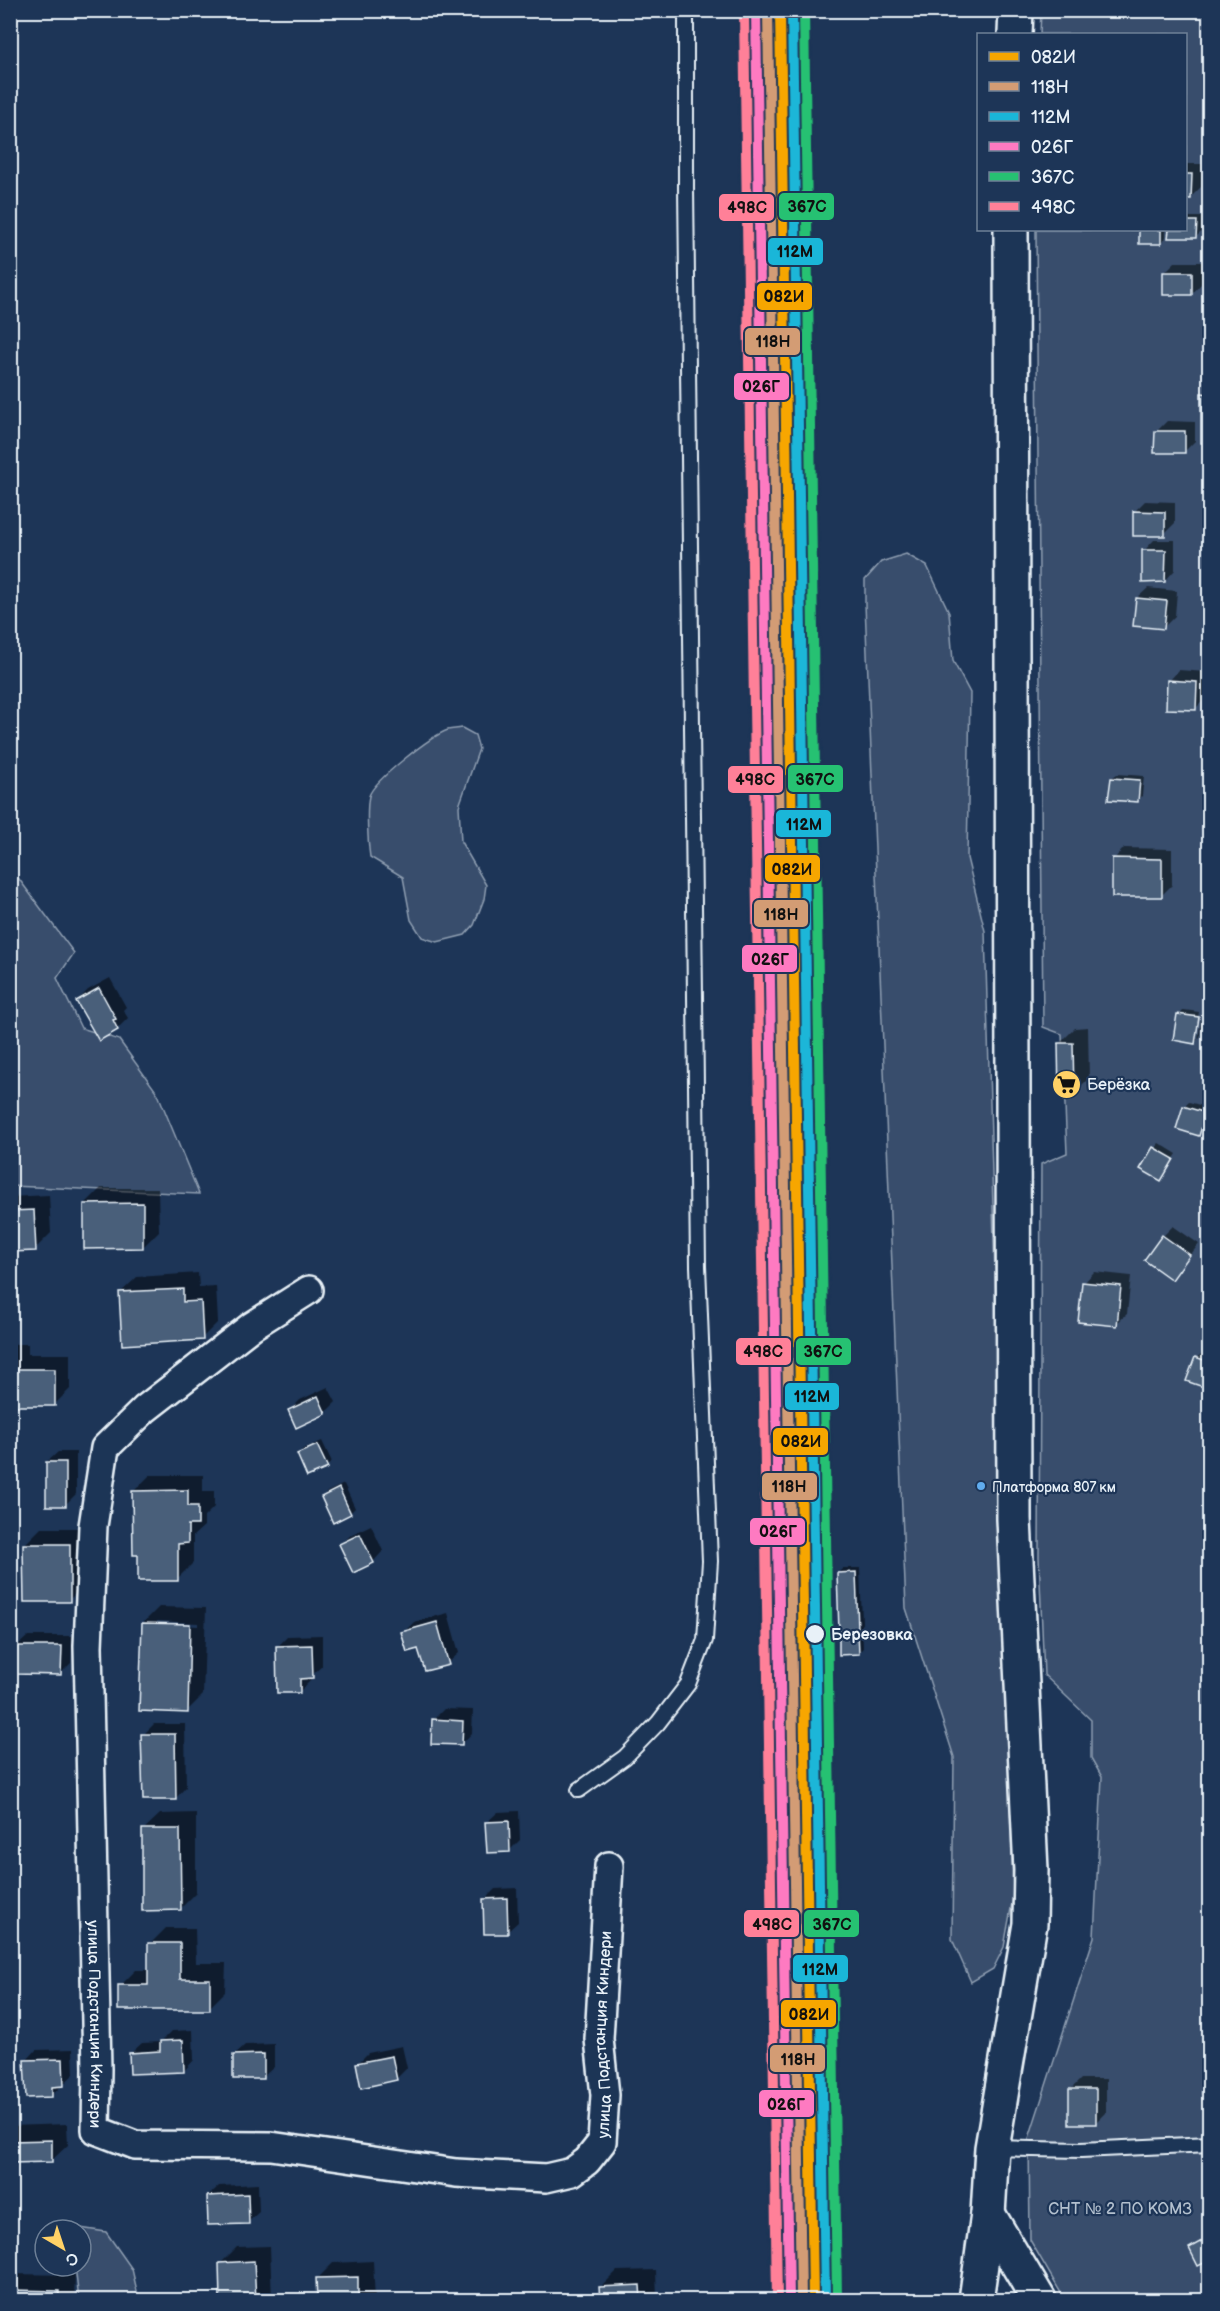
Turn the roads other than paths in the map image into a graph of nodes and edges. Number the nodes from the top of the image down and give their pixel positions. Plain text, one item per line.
1 (686, 10) edge
2 (1016, 10) edge
3 (1015, 33) edge
4 (1011, 231) edge
5 (309, 1290) dead end
6 (579, 1790) dead end
7 (609, 1866) dead end
8 (1209, 2144) edge
9 (992, 2148) junction
10 (988, 2214) junction
11 (976, 2301) edge
12 (1039, 2301) edge

1 - 6 lane
2 - 3 street
4 - 9 street
5 - 7 street, улица Подстанция Киндери
8 - 9 lane
9 - 10 street
10 - 11 street
10 - 12 street

